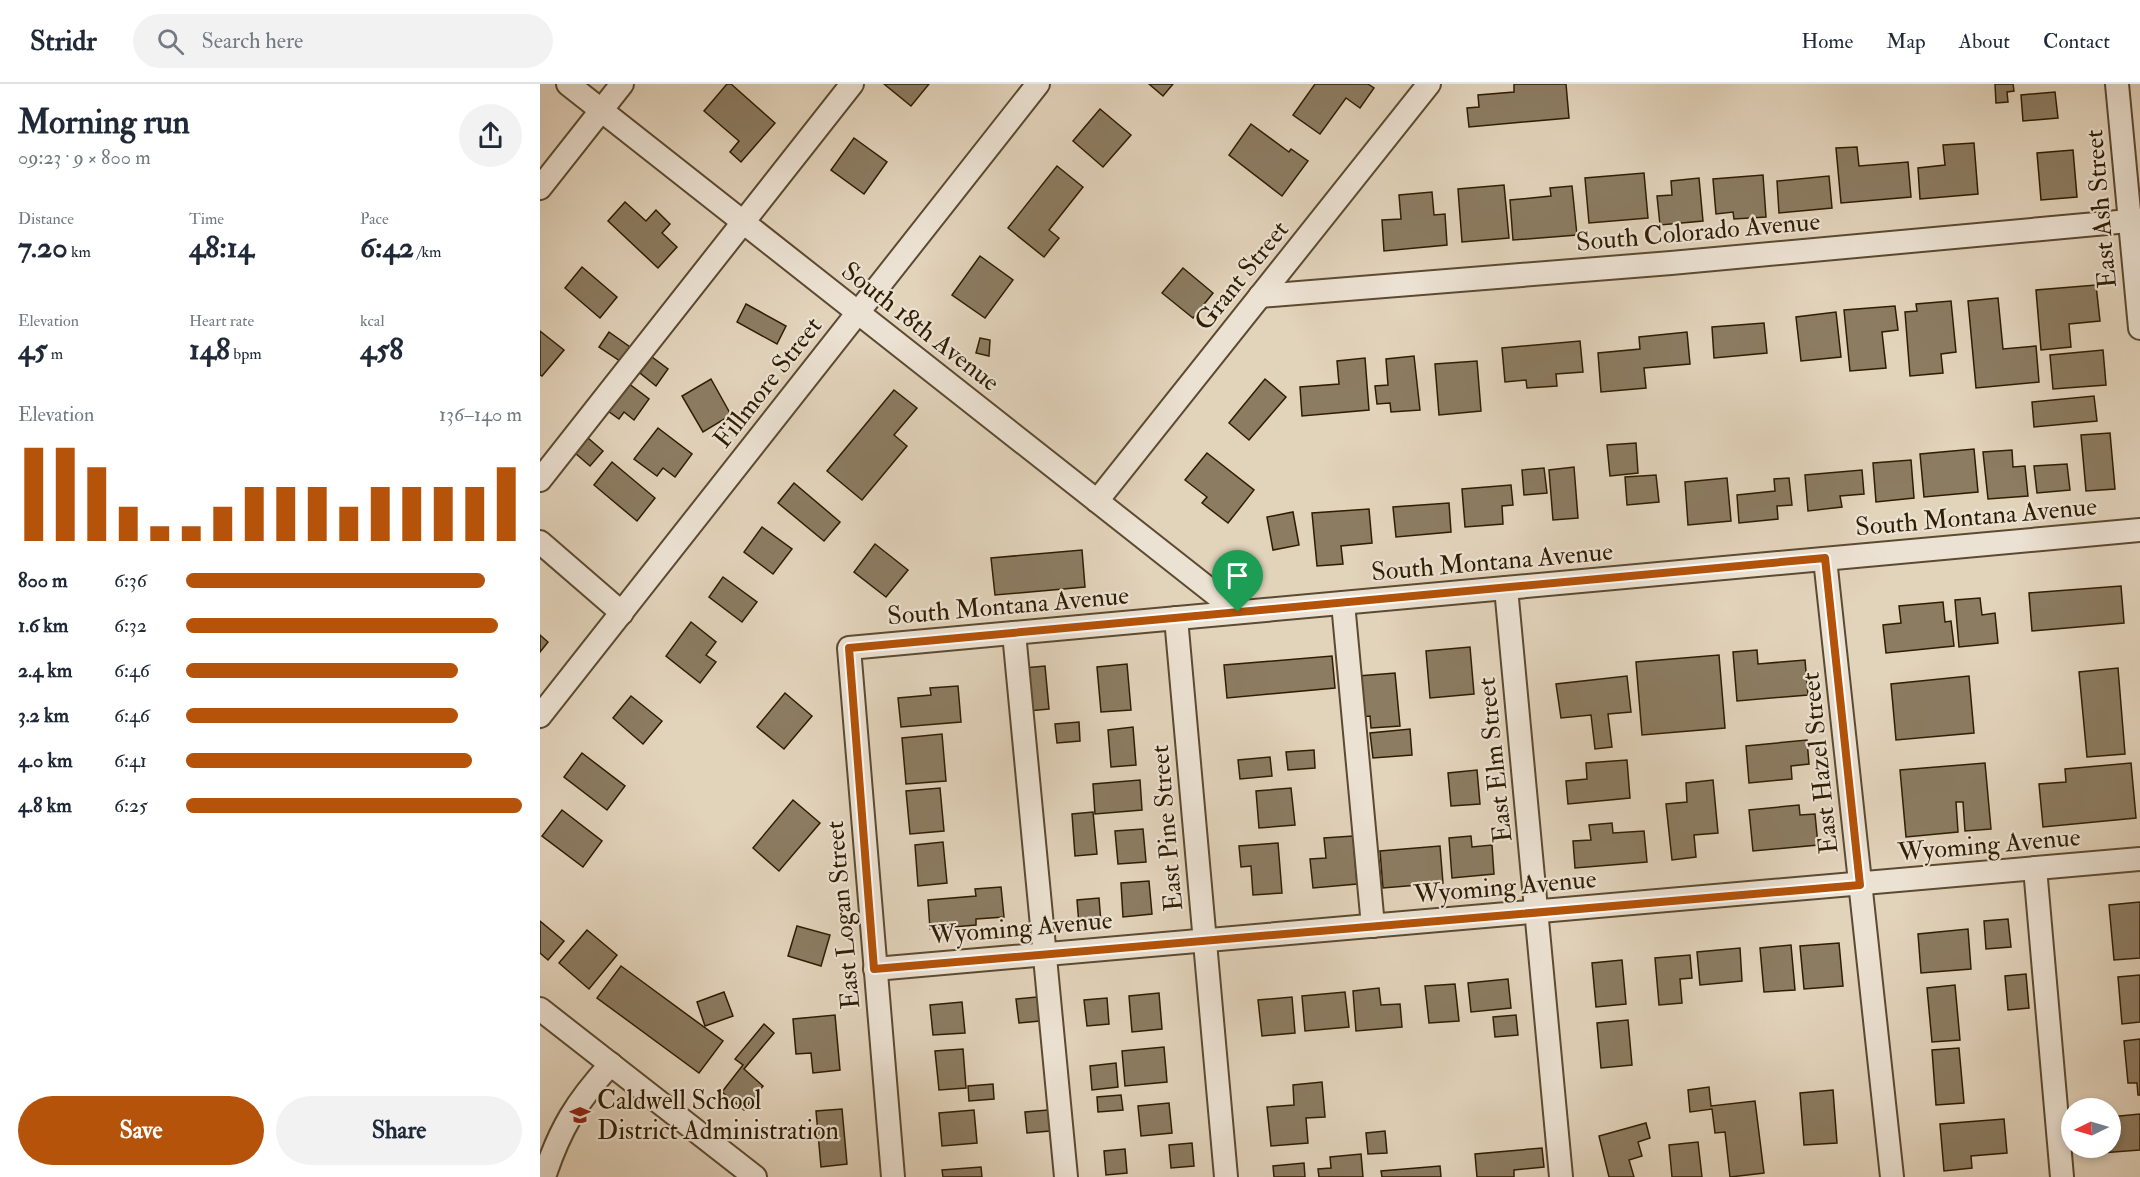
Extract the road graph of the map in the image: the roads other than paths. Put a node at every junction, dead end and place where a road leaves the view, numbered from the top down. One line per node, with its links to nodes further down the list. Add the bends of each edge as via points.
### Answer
1 (568, 84): 7 (street, South 18th Avenue)
2 (622, 84): 7 (street)
3 (852, 84): 10 (street)
4 (1038, 84): 12 (street, Fillmore Street)
5 (1429, 84): 11 (street, Grant Street)
6 (2117, 84): 9 (street, East Ash Street)
7 (601, 110): 8 (street); 10 (street, South 18th Avenue)
8 (540, 188)
9 (2135, 221): 11 (street, South Colorado Avenue); 13 (street, East Ash Street)
10 (745, 224): 12 (street, South 18th Avenue); 14 (street)
11 (1260, 296): 15 (street, Grant Street)
12 (858, 313): 15 (street, South 18th Avenue); 22 (street, Fillmore Street)
13 (2140, 328)
14 (540, 480)
15 (1097, 501): 21 (street, South 18th Avenue)
16 (2140, 530): 18 (street, South Montana Avenue)
17 (540, 542): 22 (street)
18 (1825, 558): 19 (street, South Montana Avenue); 29 (street, East Hazel Street)
19 (1506, 588): 20 (street, South Montana Avenue); 30 (street, East Elm Street)
20 (1343, 603): 21 (street, South Montana Avenue); 31 (street)
21 (1238, 612): 23 (street, South Montana Avenue)
22 (622, 613): 26 (street, Fillmore Street)
23 (1176, 618): 24 (street, South Montana Avenue); 32 (street, East Pine Street)
24 (1014, 633): 25 (street, South Montana Avenue); 33 (street)
25 (849, 648): 34 (street, East Logan Street)
26 (540, 716)
27 (2140, 859): 28 (street, Wyoming Avenue)
28 (2034, 868): 29 (street, Wyoming Avenue); 44 (street)
29 (1860, 885): 30 (street, Wyoming Avenue); 43 (street, East Hazel Street)
30 (1538, 911): 31 (street, Wyoming Avenue); 42 (street, East Elm Street)
31 (1373, 926): 32 (street, Wyoming Avenue)
32 (1205, 940): 33 (street, Wyoming Avenue); 41 (street, East Pine Street)
33 (1044, 954): 34 (street, Wyoming Avenue); 40 (street)
34 (874, 969): 39 (street, East Logan Street)
35 (540, 1009): 36 (street)
36 (611, 1064): 37 (street, via 581,1097 555,1142); 38 (street)
37 (544, 1177)
38 (755, 1177)
39 (893, 1177)
40 (1066, 1177)
41 (1226, 1177)
42 (1561, 1177)
43 (1892, 1177)
44 (2061, 1177)

